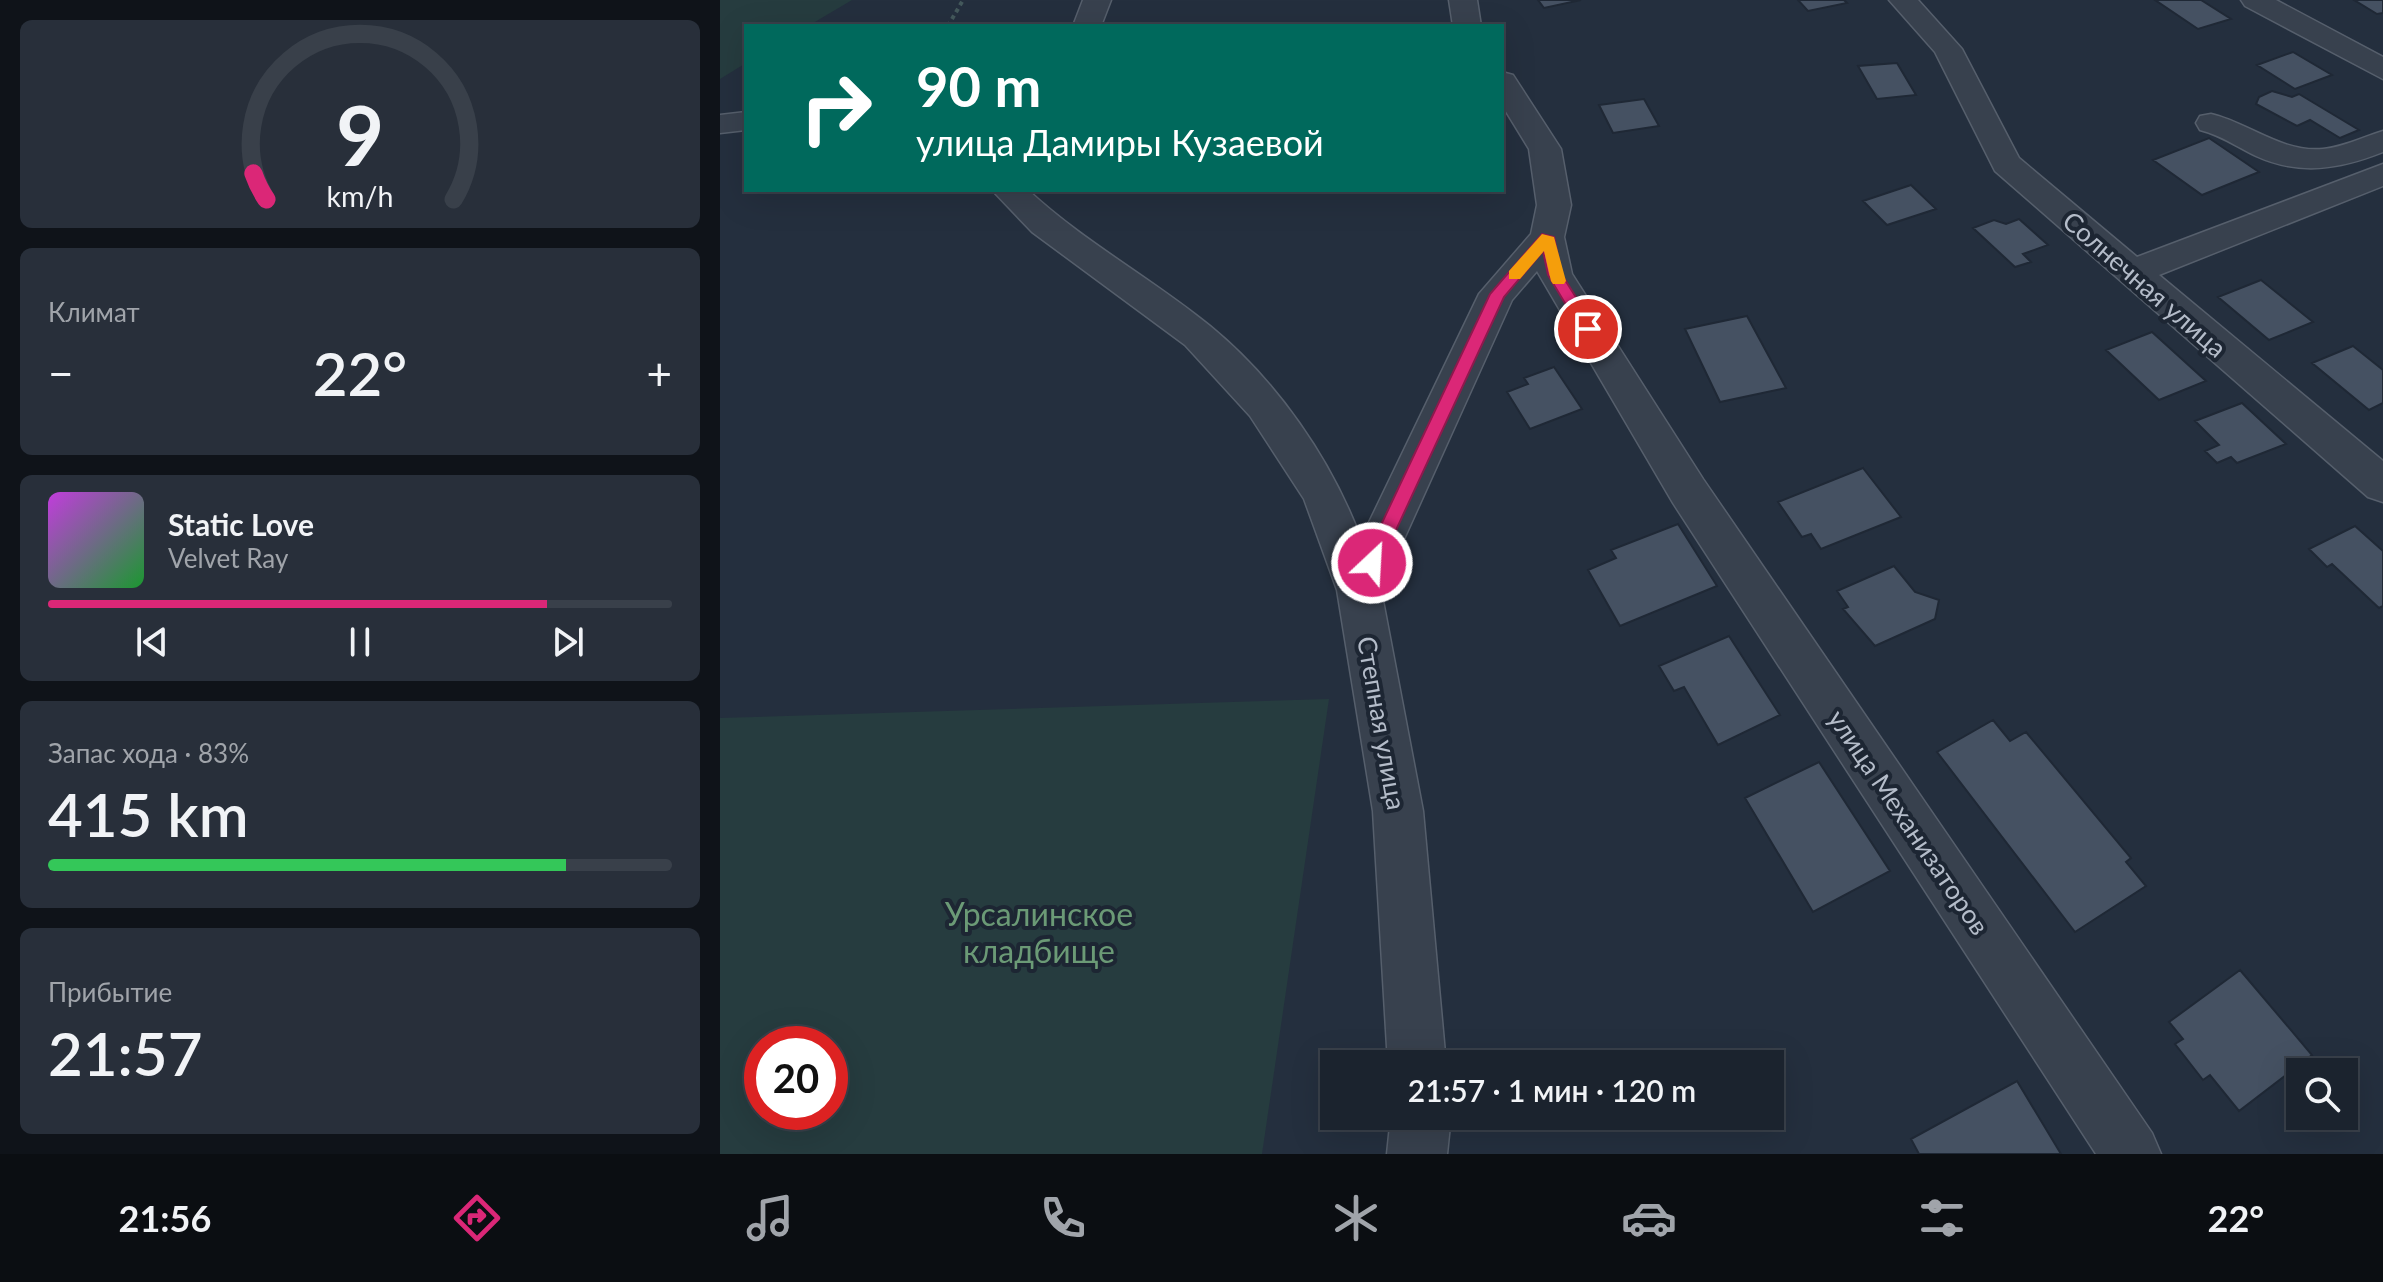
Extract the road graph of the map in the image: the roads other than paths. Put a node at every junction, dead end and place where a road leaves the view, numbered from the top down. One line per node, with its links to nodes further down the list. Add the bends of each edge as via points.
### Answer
1 (1097, 0): 5 (street)
2 (1463, 0): 6 (street)
3 (1903, 0): 16 (street, Солнечная улица, via 1948,49 2006,164)
4 (2255, 0): 7 (street)
5 (1088, 24)
6 (1467, 24)
7 (2383, 70)
8 (1504, 84): 15 (street, via 1545,149 1554,205)
9 (744, 121): 11 (street)
10 (2211, 123): 12 (street, via 2293,159 2320,163)
11 (720, 124)
12 (2383, 141)
13 (2383, 174): 16 (street)
14 (1010, 192): 18 (street, Степная улица, via 1044,224 1198,336 1264,405 1323,493)
15 (1547, 237): 18 (street, via 1497,294); 22 (street, улица Механизаторов, via 1555,275 1688,491)
16 (2130, 273): 17 (street, Солнечная улица)
17 (2383, 485)
18 (1359, 590): 19 (street, Степная улица, via 1398,811)
19 (1416, 1050)
20 (1420, 1130): 21 (street)
21 (1417, 1154)
22 (2131, 1154)

